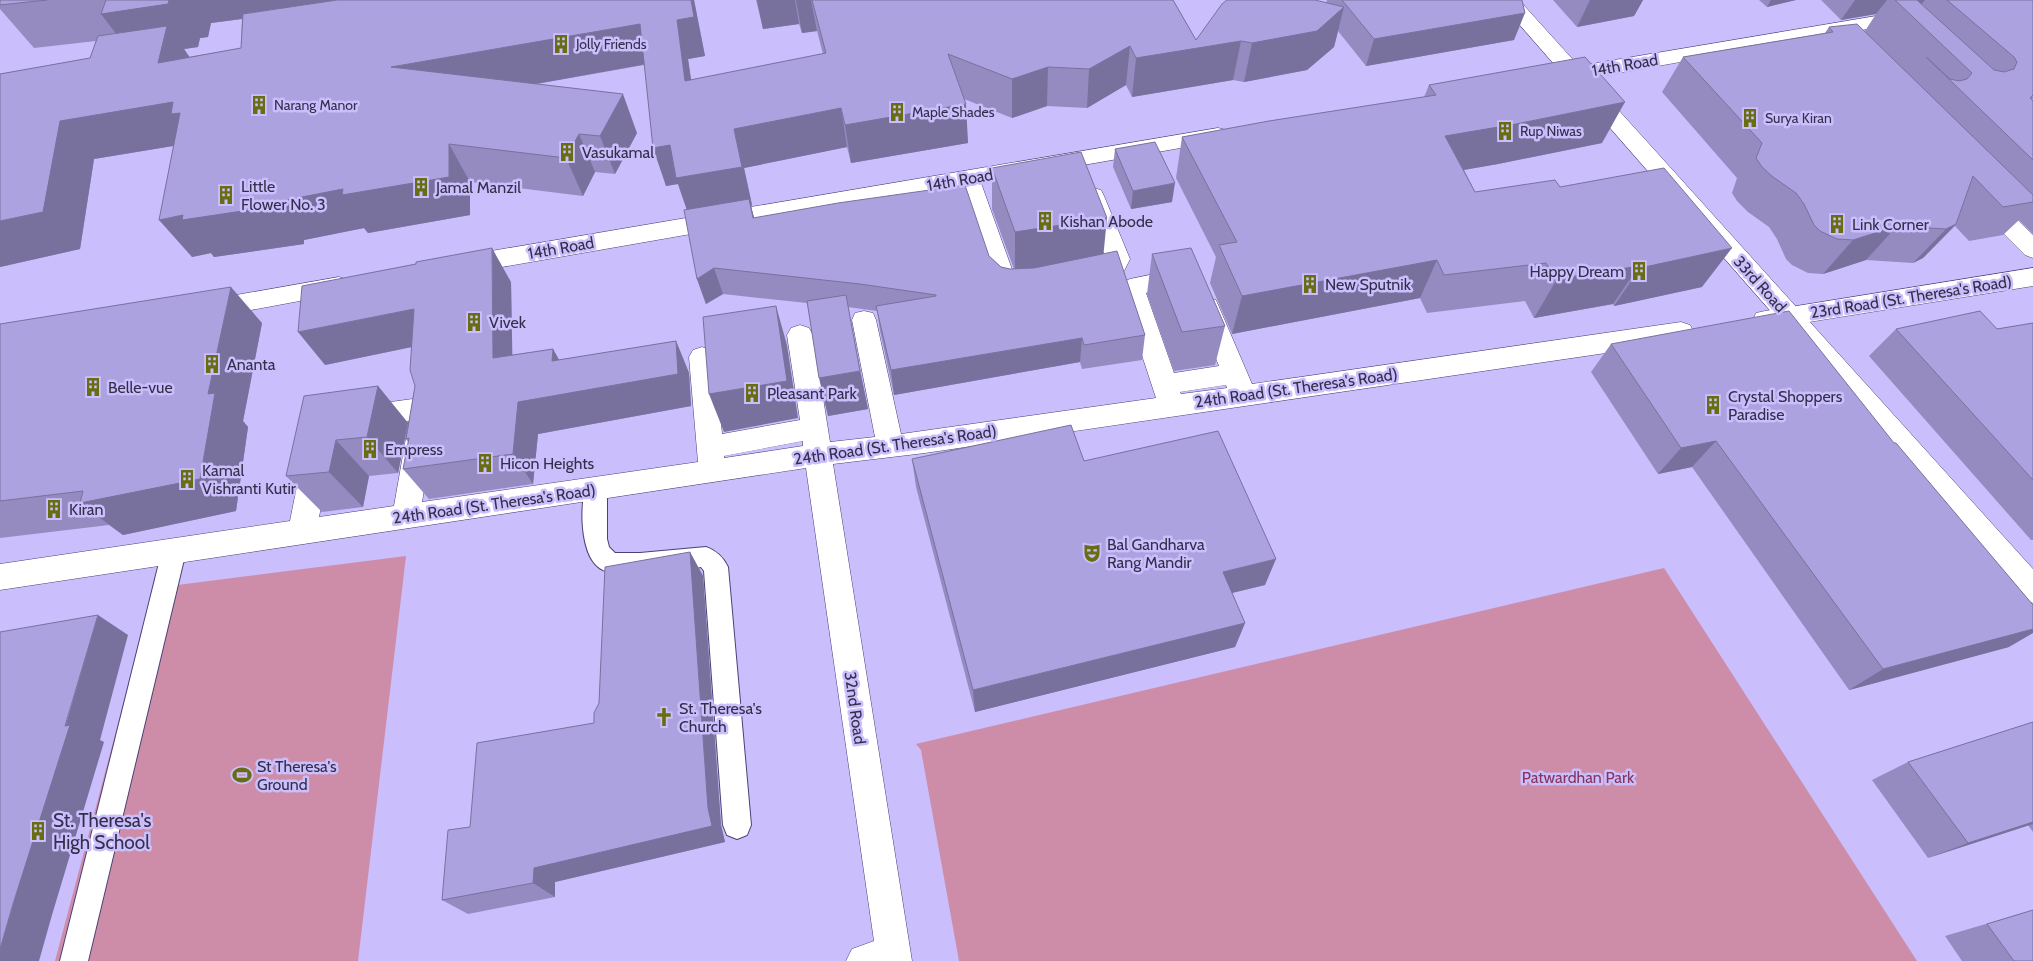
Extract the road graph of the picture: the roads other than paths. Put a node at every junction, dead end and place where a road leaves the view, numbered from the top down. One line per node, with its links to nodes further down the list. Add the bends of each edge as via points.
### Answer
1 (1508, 0): 3 (street, 33rd Road)
2 (1923, 15): 3 (street, 14th Road, via 1892,28 1839,37)
3 (1574, 74): 4 (street, 14th Road); 16 (street, 33rd Road)
4 (1545, 79)
5 (1234, 133): 6 (street, 14th Road)
6 (1078, 160): 7 (street, 14th Road); 11 (street, via 1082,183 1118,259 1116,265 1108,269)
7 (968, 178): 10 (street, 14th Road); 13 (street, via 986,201 1004,281 1017,284)
8 (1971, 187): 9 (street)
9 (2033, 249)
10 (438, 269)
11 (1072, 275)
12 (2033, 277): 16 (street, 23rd Road (St. Theresa's Road))
13 (1044, 280)
14 (359, 283): 15 (street)
15 (192, 312)
16 (1790, 317): 18 (street); 34 (street, 33rd Road)
17 (864, 320): 24 (street)
18 (1741, 324)
19 (1702, 329): 22 (street, 24th Road (St. Theresa's Road))
20 (797, 340): 25 (street, 32nd Road)
21 (702, 358): 26 (street)
22 (1240, 385): 23 (street, 24th Road (St. Theresa's Road)); 23 (street, via 1194,278 1139,284 1133,286 1132,292)
23 (1168, 396): 24 (street, 24th Road (St. Theresa's Road))
24 (890, 446): 25 (street, 24th Road (St. Theresa's Road))
25 (810, 447): 26 (street, 24th Road (St. Theresa's Road)); 36 (street, 32nd Road)
26 (711, 459): 27 (street, 24th Road (St. Theresa's Road))
27 (596, 488): 29 (street, 24th Road (St. Theresa's Road)); 35 (lane, via 595,534 599,553 608,571 629,564 693,556 706,557 716,567)
28 (376, 507): 29 (street)
29 (407, 510): 31 (street, 24th Road (St. Theresa's Road)); 31 (street, via 424,412 420,409 328,428)
30 (339, 512): 31 (street)
31 (303, 525): 32 (street, 24th Road (St. Theresa's Road))
32 (174, 551): 33 (street, 24th Road (St. Theresa's Road)); 37 (lane)
33 (0, 577)
34 (2033, 590)
35 (737, 825)
36 (883, 959)
37 (74, 961)

